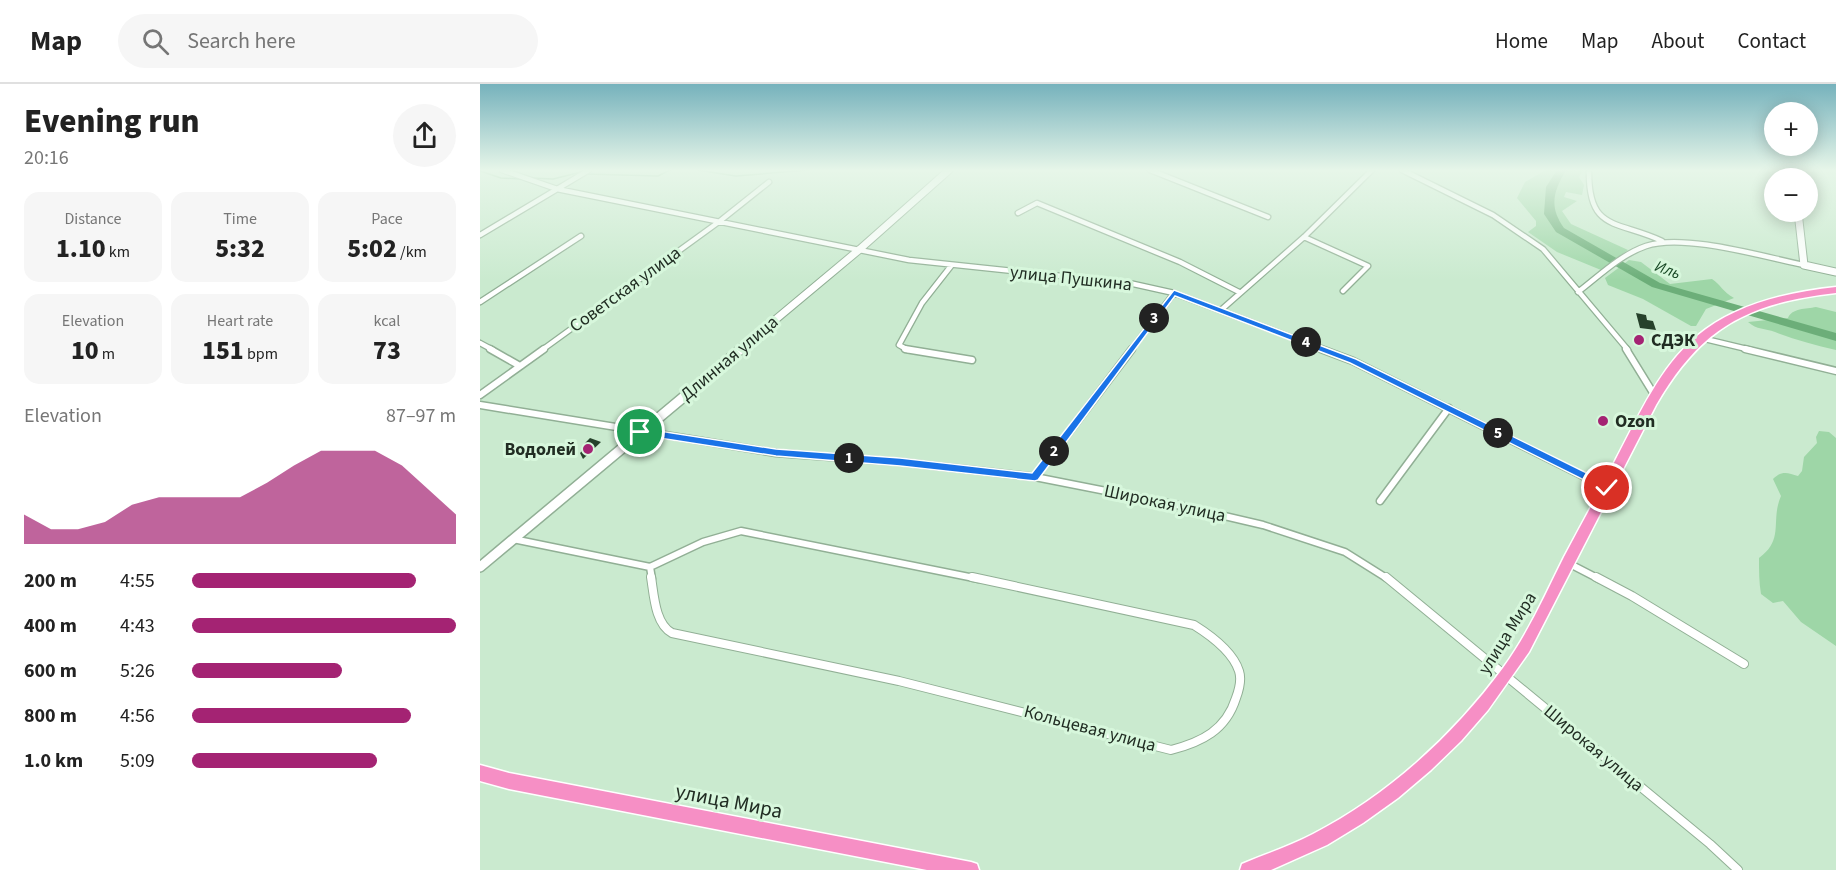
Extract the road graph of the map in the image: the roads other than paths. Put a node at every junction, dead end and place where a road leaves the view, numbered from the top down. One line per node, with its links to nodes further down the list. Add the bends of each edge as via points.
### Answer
1 (527, 207): 15 (street)
2 (647, 207): 13 (street, улица Пушкина)
3 (738, 207): 13 (street, Советская улица)
4 (908, 207): 19 (main road, Длинная улица)
5 (1029, 207): 11 (street)
6 (1048, 207): 25 (street, via 1180,262)
7 (1240, 207): 12 (street)
8 (1335, 207): 17 (street)
9 (1474, 207): 26 (street, via 1533,241)
10 (1595, 207): 18 (street, via 1597,212 1623,228)
11 (1018, 213)
12 (1268, 218)
13 (720, 221): 19 (street, улица Пушкина); 33 (street, Советская улица)
14 (1799, 222): 21 (main road)
15 (480, 235)
16 (581, 236): 28 (street)
17 (1304, 237): 24 (street, via 1368,266); 25 (street)
18 (1662, 241): 21 (street); 26 (street, via 1620,261)
19 (860, 249): 20 (street, улица Пушкина); 39 (main road, Длинная улица)
20 (951, 266): 27 (street, улица Пушкина, via 1129,283); 32 (street, via 922,303 899,345 907,350)
21 (1804, 266): 22 (main road)
22 (1836, 272)
23 (1836, 290): 30 (highway, улица Мира, via 1790,297 1749,310)
24 (1343, 291)
25 (1239, 292): 29 (street)
26 (1578, 292): 36 (street, via 1634,358)
27 (1174, 293): 29 (street, улица Пушкина); 40 (street)
28 (480, 302)
29 (1221, 310): 38 (street, улица Пушкина, via 1353,361)
30 (1705, 335): 34 (street); 36 (highway, улица Мира, via 1685,353)
31 (480, 343): 33 (street)
32 (972, 360)
33 (520, 366): 35 (street, Советская улица)
34 (1836, 370)
35 (480, 395)
36 (1655, 396): 41 (highway, улица Мира)
37 (480, 405): 39 (street, Широкая улица)
38 (1449, 408): 41 (street, улица Пушкина); 42 (street)
39 (640, 432): 40 (street, Широкая улица, via 776,453); 43 (main road, Длинная улица)
40 (1035, 477): 48 (street, Широкая улица, via 1263,525 1345,552 1400,587)
41 (1607, 488): 44 (highway, улица Мира)
42 (1380, 501)
43 (513, 539): 45 (main road, Длинная улица); 46 (street)
44 (1568, 563): 47 (street, via 1632,596); 48 (highway, улица Мира)
45 (480, 567)
46 (650, 567): 46 (street, Кольцевая улица, via 703,542 741,531 1194,625 1207,632 1240,673 1237,697 1219,729 1193,744 1171,750 910,684 669,632 657,608)
47 (1744, 664)
48 (1507, 675): 51 (highway, улица Мира, via 1470,719 1386,797 1341,829 1279,861); 52 (street, Широкая улица)
49 (480, 773): 50 (highway, улица Мира)
50 (971, 870)
51 (1248, 870)
52 (1738, 870)

